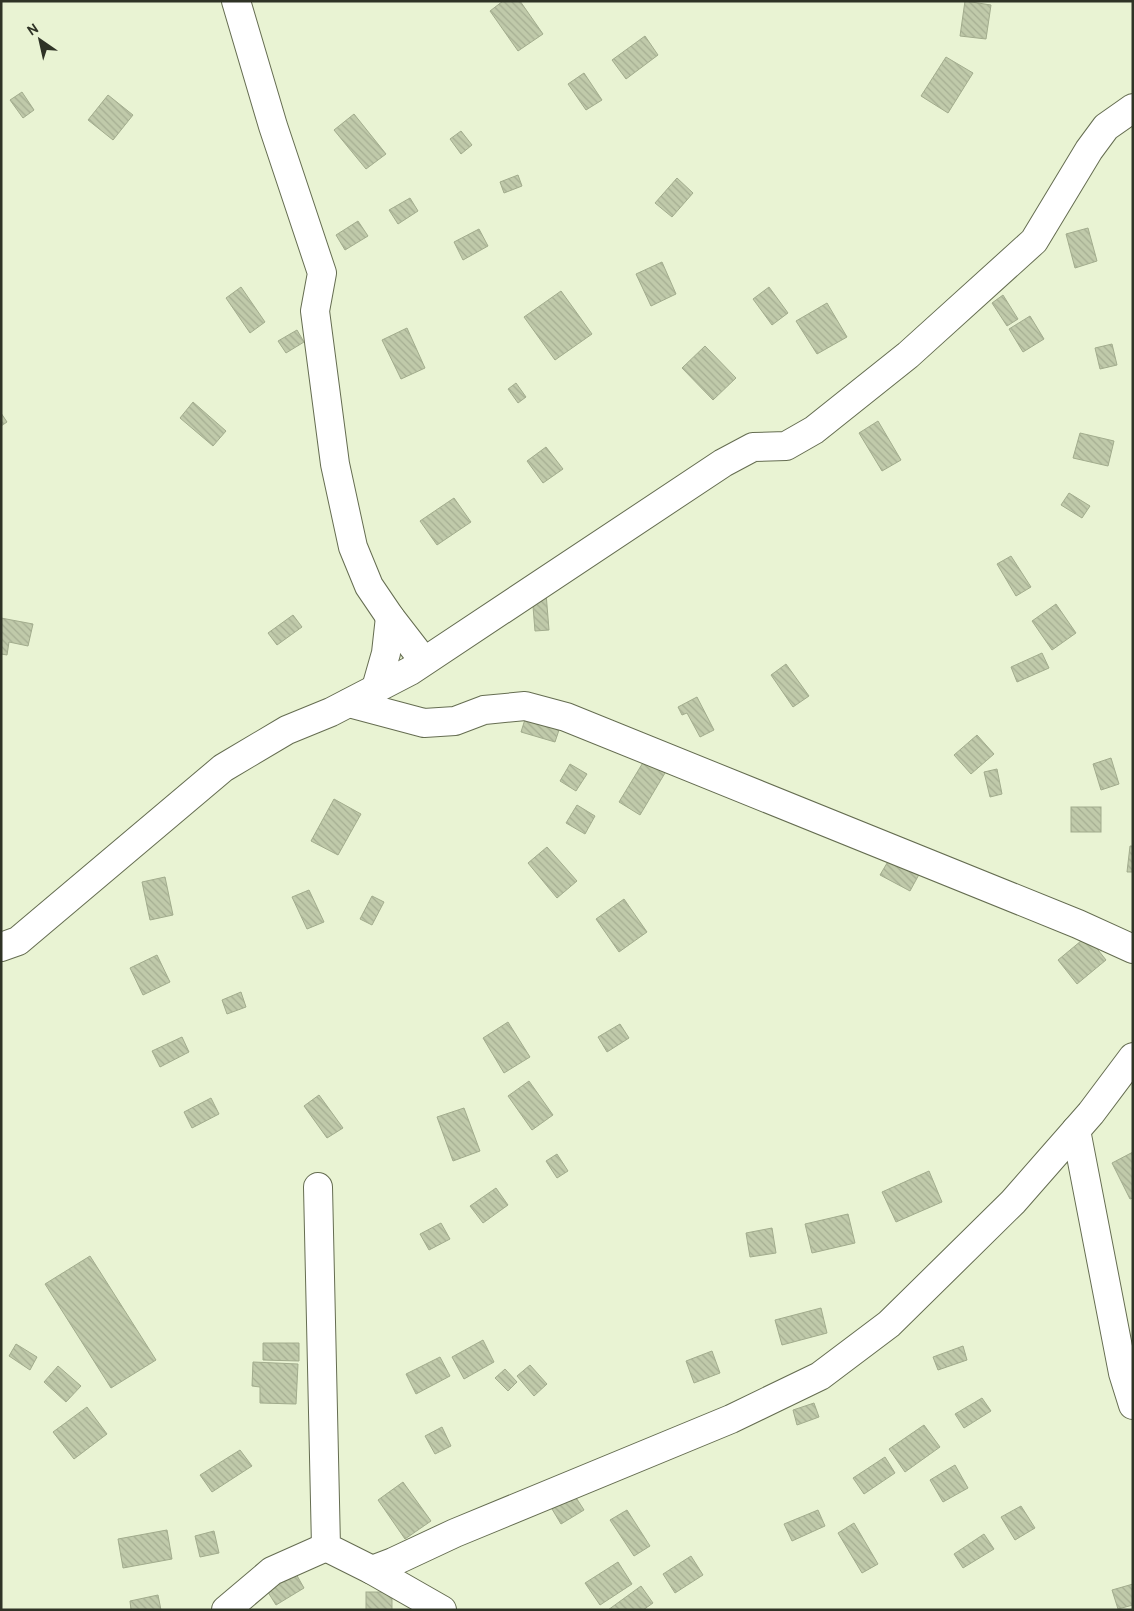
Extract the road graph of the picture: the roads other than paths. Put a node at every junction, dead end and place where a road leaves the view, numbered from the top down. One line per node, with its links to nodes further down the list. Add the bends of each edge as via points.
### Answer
1 (236, 1): 3 (street, via 322,273 316,311 334,464 352,547 369,586)
2 (1133, 108): 4 (street, via 1106,126 1034,241 908,355 814,430 786,446 754,447 723,462)
3 (390, 617): 4 (street); 5 (street, via 386,653)
4 (424, 661): 5 (street)
5 (376, 688): 6 (street)
6 (349, 703): 7 (street, via 287,730 223,768 18,941); 8 (street, via 424,724 455,721 484,710 525,706 566,717 1078,924)
7 (1, 947)
8 (1133, 950)
9 (1133, 1057): 10 (street)
10 (1076, 1130): 12 (street, via 1123,1373); 14 (street, via 1013,1202 889,1324 820,1376 731,1418)
11 (318, 1186): 13 (street)
12 (1133, 1405)
13 (326, 1547): 14 (street); 15 (street, via 272,1571)
14 (372, 1570): 16 (street)
15 (226, 1610)
16 (442, 1610)

